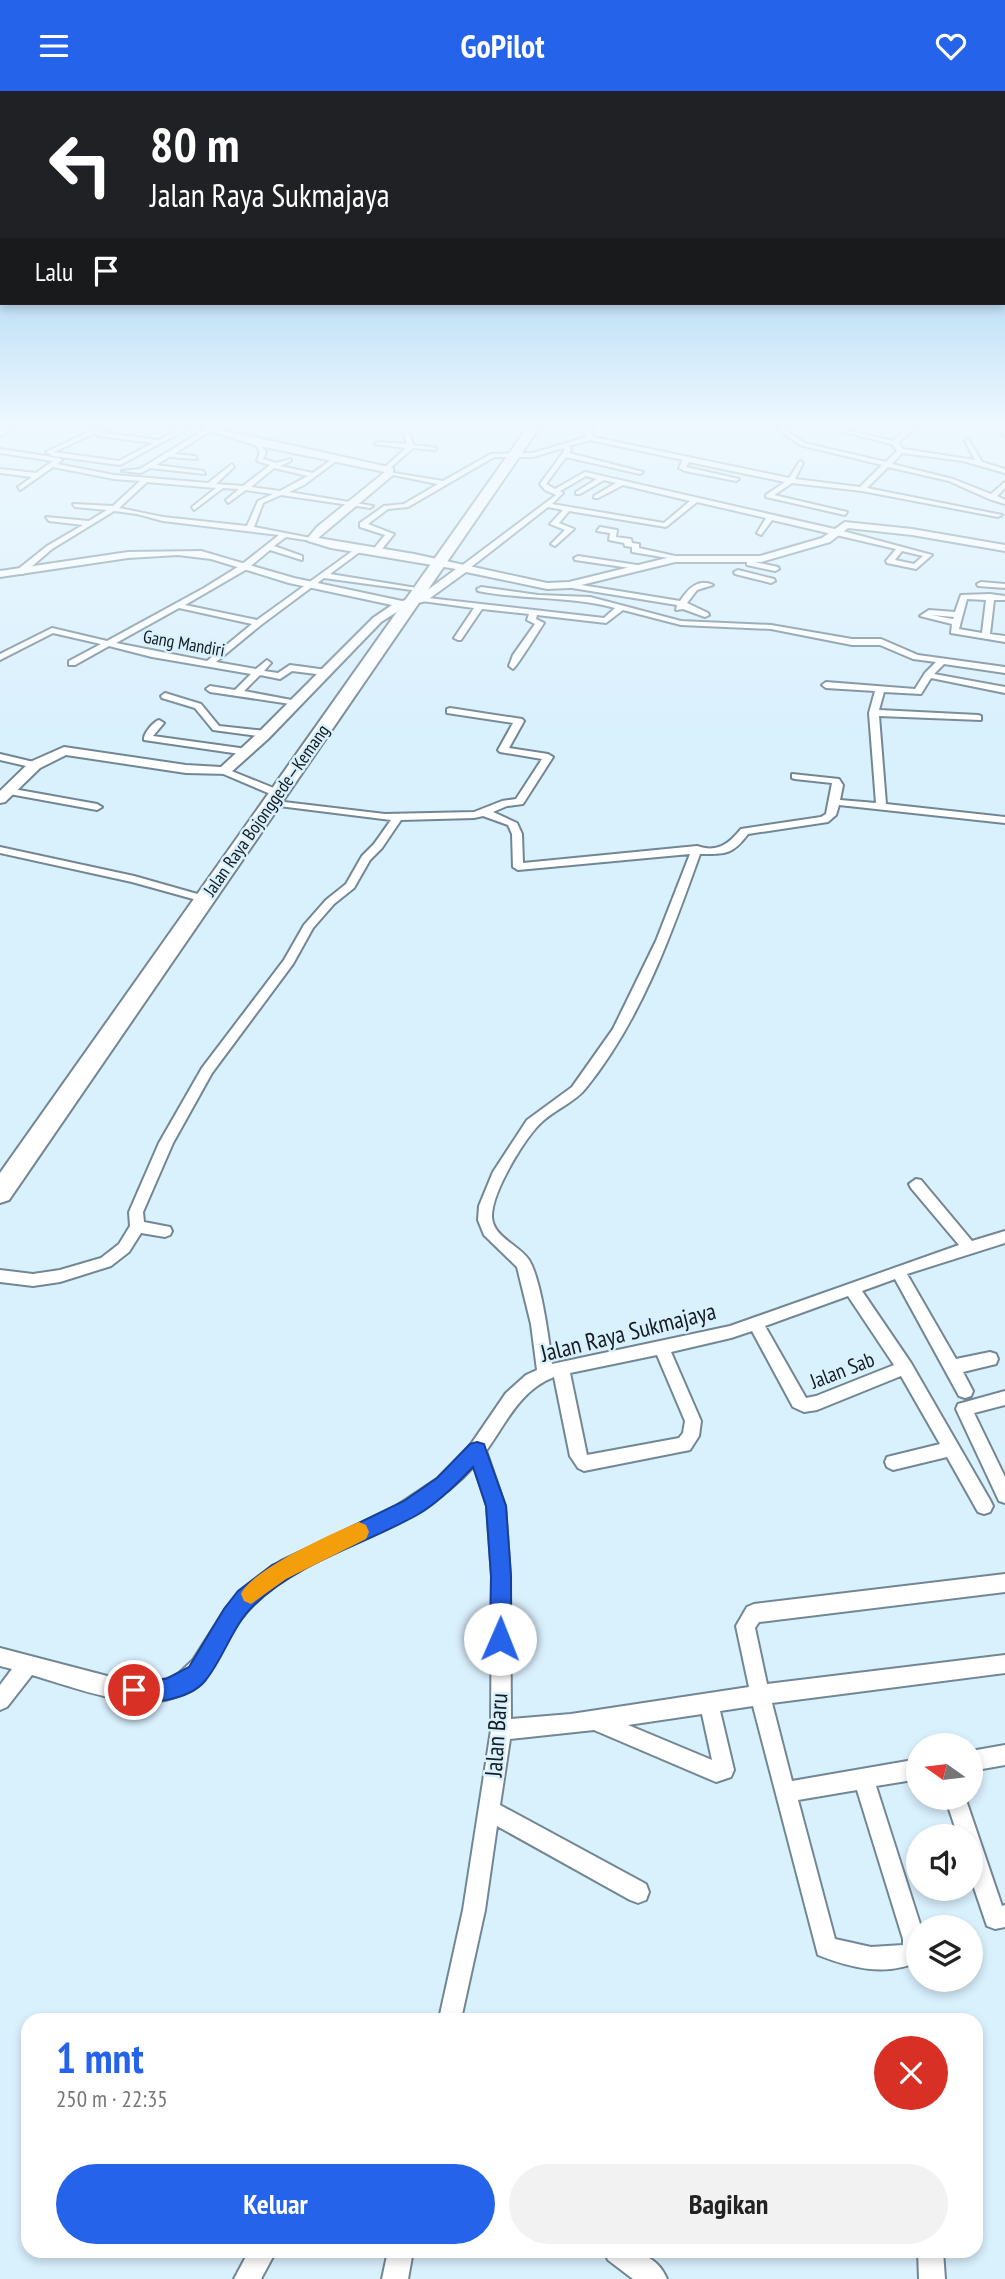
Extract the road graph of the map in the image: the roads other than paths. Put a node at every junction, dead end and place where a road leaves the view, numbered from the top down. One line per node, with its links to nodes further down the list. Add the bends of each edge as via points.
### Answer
1 (78, 530): 31 (street)
2 (260, 530): 14 (street)
3 (322, 530): 15 (street)
4 (378, 530): 21 (street, via 390,534)
5 (461, 530): 26 (highway, Jalan Raya Bojonggede—Kemang)
6 (515, 530): 29 (street)
7 (569, 530): 16 (street)
8 (598, 530): 24 (street, via 614,532 612,538 628,541 635,550)
9 (763, 530): 13 (street)
10 (836, 530): 25 (street, via 826,540)
11 (859, 530): 19 (street)
12 (897, 530): 17 (street)
13 (761, 533)
14 (284, 535): 15 (street); 18 (street)
15 (312, 539): 20 (street)
16 (555, 544)
17 (1003, 546)
18 (269, 547): 22 (street); 27 (street)
19 (900, 548)
20 (358, 549): 21 (street); 35 (street)
21 (376, 551): 26 (street)
22 (299, 558)
23 (578, 558): 28 (street)
24 (680, 558): 25 (street); 28 (street)
25 (750, 562): 30 (street); 32 (street)
26 (437, 563): 29 (street); 47 (highway, Jalan Raya Bojonggede—Kemang)
27 (244, 568): 31 (street, via 214,556 174,552); 39 (street); 51 (street)
28 (637, 568): 40 (street)
29 (463, 569): 42 (street); 47 (street)
30 (775, 569)
31 (20, 572): 33 (street)
32 (738, 572): 36 (street); 37 (street)
33 (0, 574)
34 (1004, 574): 43 (street)
35 (323, 575): 39 (street); 47 (street)
36 (730, 578)
37 (771, 582)
38 (981, 584): 43 (street)
39 (309, 585): 47 (street); 56 (street)
40 (569, 585): 42 (street); 49 (street)
41 (709, 585): 49 (street, via 698,584)
42 (547, 586): 46 (street)
43 (1005, 586)
44 (481, 589): 46 (street)
45 (990, 596): 48 (street); 57 (street); 57 (street, via 964,597 956,619 955,631)
46 (538, 597): 52 (street, via 590,599); 53 (street)
47 (413, 598): 50 (street); 68 (street, via 377,620); 89 (highway, Jalan Raya Bojonggede—Kemang)
48 (1005, 598)
49 (682, 604): 54 (street); 55 (street)
50 (480, 605): 53 (street); 58 (street)
51 (179, 606): 56 (street); 60 (street)
52 (621, 607): 53 (street, via 606,621); 55 (street)
53 (531, 611): 66 (street, via 530,620 540,622)
54 (705, 615)
55 (668, 619): 62 (street, via 881,642)
56 (258, 623): 64 (street)
57 (986, 636): 59 (street)
58 (458, 638)
59 (1005, 639)
60 (106, 643): 61 (street, Gang Mandiri, via 49,631); 63 (street); 64 (street, Gang Mandiri)
61 (0, 657)
62 (941, 662): 67 (street); 70 (street)
63 (72, 663)
64 (210, 663): 69 (street, Gang Mandiri)
65 (267, 663): 69 (street)
66 (513, 666)
67 (1005, 670)
68 (324, 672): 69 (street, Gang Mandiri, via 290,669 280,676); 77 (street)
69 (257, 673): 75 (street)
70 (928, 675): 73 (street); 74 (street, via 918,692)
71 (826, 685): 74 (street)
72 (210, 689): 75 (street)
73 (1005, 689)
74 (880, 691): 79 (street)
75 (237, 693): 77 (street)
76 (165, 696): 82 (street, via 198,706 216,729)
77 (294, 703): 82 (street)
78 (450, 711): 93 (street, via 519,721 503,750 548,757 519,802 492,806)
79 (874, 713): 80 (street); 92 (street)
80 (978, 719)
81 (159, 723): 83 (street, via 148,739)
82 (266, 734): 83 (street)
83 (247, 752): 86 (street)
84 (0, 757): 85 (street)
85 (35, 765): 86 (street, via 57,753 74,751); 88 (street)
86 (224, 771): 89 (street)
87 (795, 776): 90 (street, via 836,781)
88 (4, 795): 91 (street)
89 (274, 798): 94 (street); 98 (highway, Jalan Raya Bojonggede—Kemang)
90 (835, 802): 92 (street); 96 (street, via 824,820 749,830 729,849)
91 (97, 807)
92 (881, 807): 95 (street)
93 (485, 813): 94 (street); 96 (street, via 512,823 518,867)
94 (397, 818): 101 (street, via 350,886 308,927 289,961 207,1071 166,1143 136,1212)
95 (1005, 820)
96 (697, 849): 113 (street, via 623,1025 573,1094 532,1123 484,1211 489,1232 524,1265)
97 (0, 850): 98 (street)
98 (204, 899): 100 (highway, Jalan Raya Bojonggede—Kemang)
99 (916, 1184): 104 (street)
100 (0, 1193)
101 (137, 1227): 102 (street); 106 (street, via 124,1248 106,1262 46,1278)
102 (165, 1231)
103 (1005, 1237): 104 (street, Jalan Raya Sukmajaya)
104 (970, 1248): 105 (street, Jalan Raya Sukmajaya)
105 (899, 1273): 107 (street, Jalan Raya Sukmajaya); 111 (street)
106 (0, 1276)
107 (852, 1289): 108 (street, Jalan Raya Sukmajaya); 112 (street)
108 (756, 1324): 109 (street, Jalan Raya Sukmajaya, via 694,1343); 112 (street, Jalan Sab, via 804,1405)
109 (661, 1347): 113 (street, Jalan Raya Sukmajaya); 113 (street, via 694,1429 684,1445 581,1461)
110 (990, 1359): 111 (street)
111 (952, 1367): 114 (street)
112 (905, 1368): 116 (street)
113 (553, 1371): 117 (street, Jalan Raya Sukmajaya, via 507,1401)
114 (965, 1391)
115 (1005, 1398): 119 (street, via 964,1409)
116 (951, 1449): 118 (street); 120 (street)
117 (477, 1450): 123 (street, Jalan Raya Sukmajaya, via 444,1484 411,1508 279,1572 245,1598 196,1675 182,1684 167,1690 134,1690); 129 (street, Jalan Baru, via 496,1506)
118 (893, 1462)
119 (1005, 1495)
120 (984, 1506)
121 (1005, 1583): 125 (street, via 754,1613 745,1626)
122 (0, 1657): 123 (street, Jalan Raya Sukmajaya)
123 (29, 1663): 126 (street)
124 (1005, 1664): 125 (street)
125 (760, 1695): 127 (street); 134 (street)
126 (0, 1700)
127 (709, 1703): 128 (street); 128 (street, via 724,1770 716,1772)
128 (593, 1720): 129 (street)
129 (501, 1730): 135 (street, Jalan Baru)
130 (1005, 1755): 131 (street)
131 (984, 1759)
132 (906, 1771): 133 (street)
133 (863, 1777): 134 (street); 134 (street, via 914,1939 915,1951 903,1958 843,1954 826,1947)
134 (785, 1792)
135 (489, 1810): 137 (street); 139 (street, Jalan Baru, via 474,1910)
136 (983, 1882): 138 (street, via 995,1917)
137 (638, 1892)
138 (1005, 1916)
139 (451, 2013)
140 (258, 2258): 144 (street)
141 (400, 2258): 145 (street)
142 (626, 2258): 146 (street)
143 (931, 2258): 147 (street)
144 (247, 2279)
145 (395, 2279)
146 (654, 2279)
147 (932, 2279)

